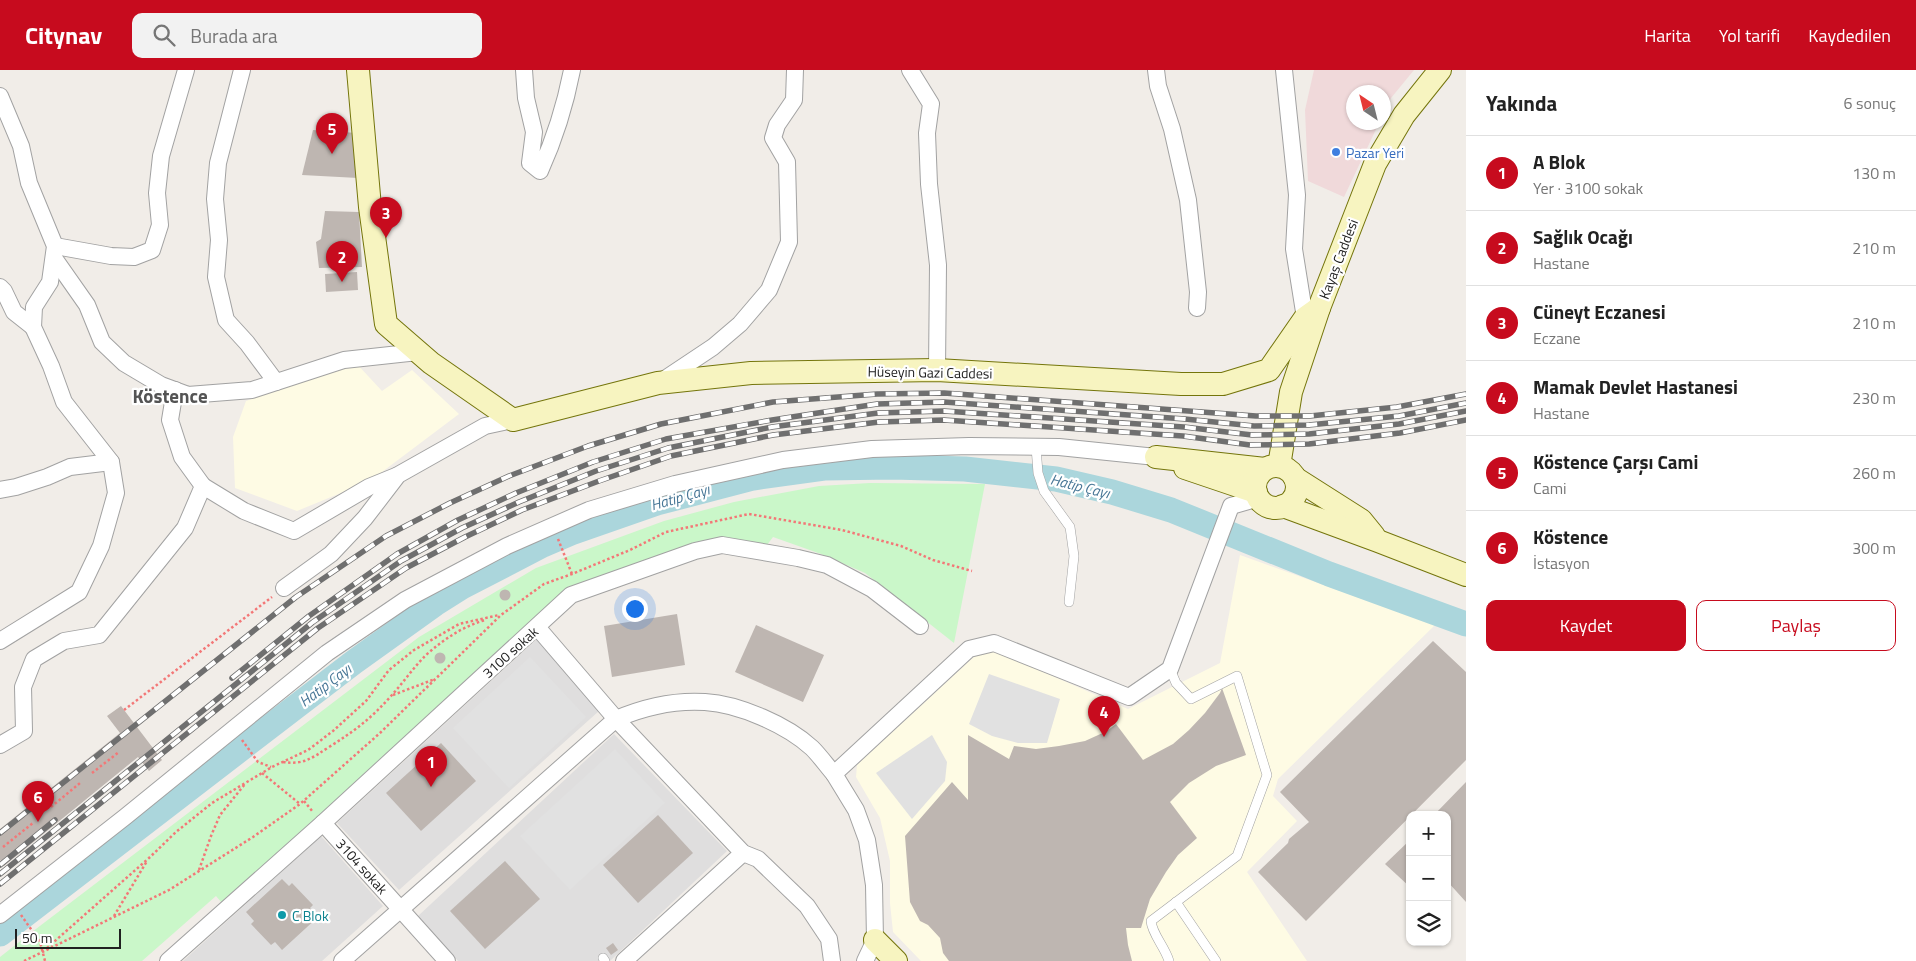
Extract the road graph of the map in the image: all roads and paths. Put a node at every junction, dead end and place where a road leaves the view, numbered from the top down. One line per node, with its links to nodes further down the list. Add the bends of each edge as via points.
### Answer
1 (186, 70): 12 (street, via 161,156 157,193 160,226 152,250 134,257)
2 (242, 70): 19 (street, via 218,163 214,199 219,240 216,277 226,320)
3 (358, 70): 17 (street, via 370,207 386,324)
4 (524, 70): 5 (street, via 534,132 530,163 540,171 566,103)
5 (572, 70)
6 (795, 70): 20 (street, via 794,100 777,125 773,138 787,162 789,242 769,290 740,324)
7 (910, 70): 18 (street, via 931,104 929,184 938,265)
8 (1156, 70): 14 (street, via 1188,200)
9 (1284, 70): 15 (street, via 1297,195 1294,249)
10 (1440, 70): 15 (street, Kayaş Caddesi, via 1404,115 1375,164)
11 (0, 96): 12 (street, via 21,146 29,183)
12 (55, 252): 16 (street, via 50,282 34,307); 21 (street, via 87,305 102,342 124,362)
13 (0, 287): 16 (street, via 14,312)
14 (1197, 308)
15 (1312, 313): 18 (street, Hüseyin Gazi Caddesi, via 1269,370 1223,384); 26 (street, Kayaş Caddesi, via 1291,392)
16 (33, 327): 25 (street, via 64,402)
17 (418, 352): 19 (street, via 344,360); 22 (street)
18 (937, 370): 20 (street, Hüseyin Gazi Caddesi, via 752,373)
19 (276, 382): 21 (street, via 252,390 188,394)
20 (658, 383): 22 (street, Hüseyin Gazi Caddesi)
21 (175, 390): 28 (street, via 170,420 182,457)
22 (513, 420): 27 (street, via 484,426)
23 (1036, 447): 24 (street); 37 (lane, via 1038,473 1044,491 1070,527 1074,556); 68 (street, via 872,449 783,460 675,484 589,510 507,546 405,600 327,652)
24 (1156, 456): 26 (street); 30 (street)
25 (111, 462): 29 (street, via 70,467 16,488); 40 (street, via 116,493 101,546 78,592)
26 (1280, 471): 30 (street, via 1257,479); 31 (street, via 1296,492 1294,498); 33 (street, via 1361,520)
27 (398, 475): 28 (street, via 369,487 294,530 244,511); 36 (street, via 365,518 331,554)
28 (203, 486): 47 (street, via 185,528 99,635 64,641 34,659 23,687 24,731)
29 (0, 490)
30 (1257, 495): 31 (street, via 1269,506); 41 (street, via 1231,506)
31 (1283, 506): 33 (street)
32 (557, 536): 34 (path)
33 (1378, 541): 35 (street)
34 (572, 574)
35 (1466, 576)
36 (284, 588): 44 (path)
37 (1069, 602)
38 (920, 626): 39 (street, 3100 sokak, via 872,589 826,565 722,546 695,552 571,595)
39 (536, 627): 45 (street); 59 (street, 3100 sokak)
40 (0, 641)
41 (1170, 669): 53 (street, via 1129,697 994,643 969,649); 65 (lane, via 1176,684 1191,699 1237,676 1266,775 1236,856)
42 (436, 678): 43 (path)
43 (392, 696): 49 (path, via 364,724 314,758 297,764); 49 (path, via 415,667 447,638 467,626 501,615 459,624 414,650 389,670 366,701 333,731 308,750)
44 (124, 710)
45 (616, 719): 53 (street, via 638,710 668,704 706,702 746,711 780,725 812,748); 62 (street); 66 (street)
46 (244, 743): 50 (path, via 257,760)
47 (0, 746)
48 (119, 752): 51 (path)
49 (283, 762): 50 (path)
50 (272, 767): 52 (path)
51 (92, 773)
52 (262, 773): 54 (path); 57 (path)
53 (834, 774): 70 (street, via 856,810 867,840 874,885)
54 (247, 781): 63 (path, via 212,803); 64 (path, via 220,814)
55 (80, 783): 58 (path)
56 (304, 801): 59 (path)
57 (300, 804)
58 (50, 807)
59 (318, 817): 66 (street, 3104 sokak); 73 (street, 3100 sokak)
60 (33, 823): 61 (path)
61 (3, 847)
62 (743, 853): 76 (street); 77 (street, via 758,859 807,906 829,939)
63 (149, 858): 69 (path); 71 (path)
64 (199, 872)
65 (1176, 902): 80 (lane, via 1151,921); 81 (lane)
66 (400, 908): 74 (street); 75 (street, 3104 sokak)
67 (20, 913): 71 (path)
68 (0, 916)
69 (114, 916)
70 (875, 940): 78 (street); 79 (street)
71 (44, 951): 72 (path)
72 (45, 961)
73 (168, 961)
74 (342, 961)
75 (448, 961)
76 (624, 961)
77 (832, 961)
78 (865, 961)
79 (896, 961)
80 (1170, 961)
81 (1216, 961)

